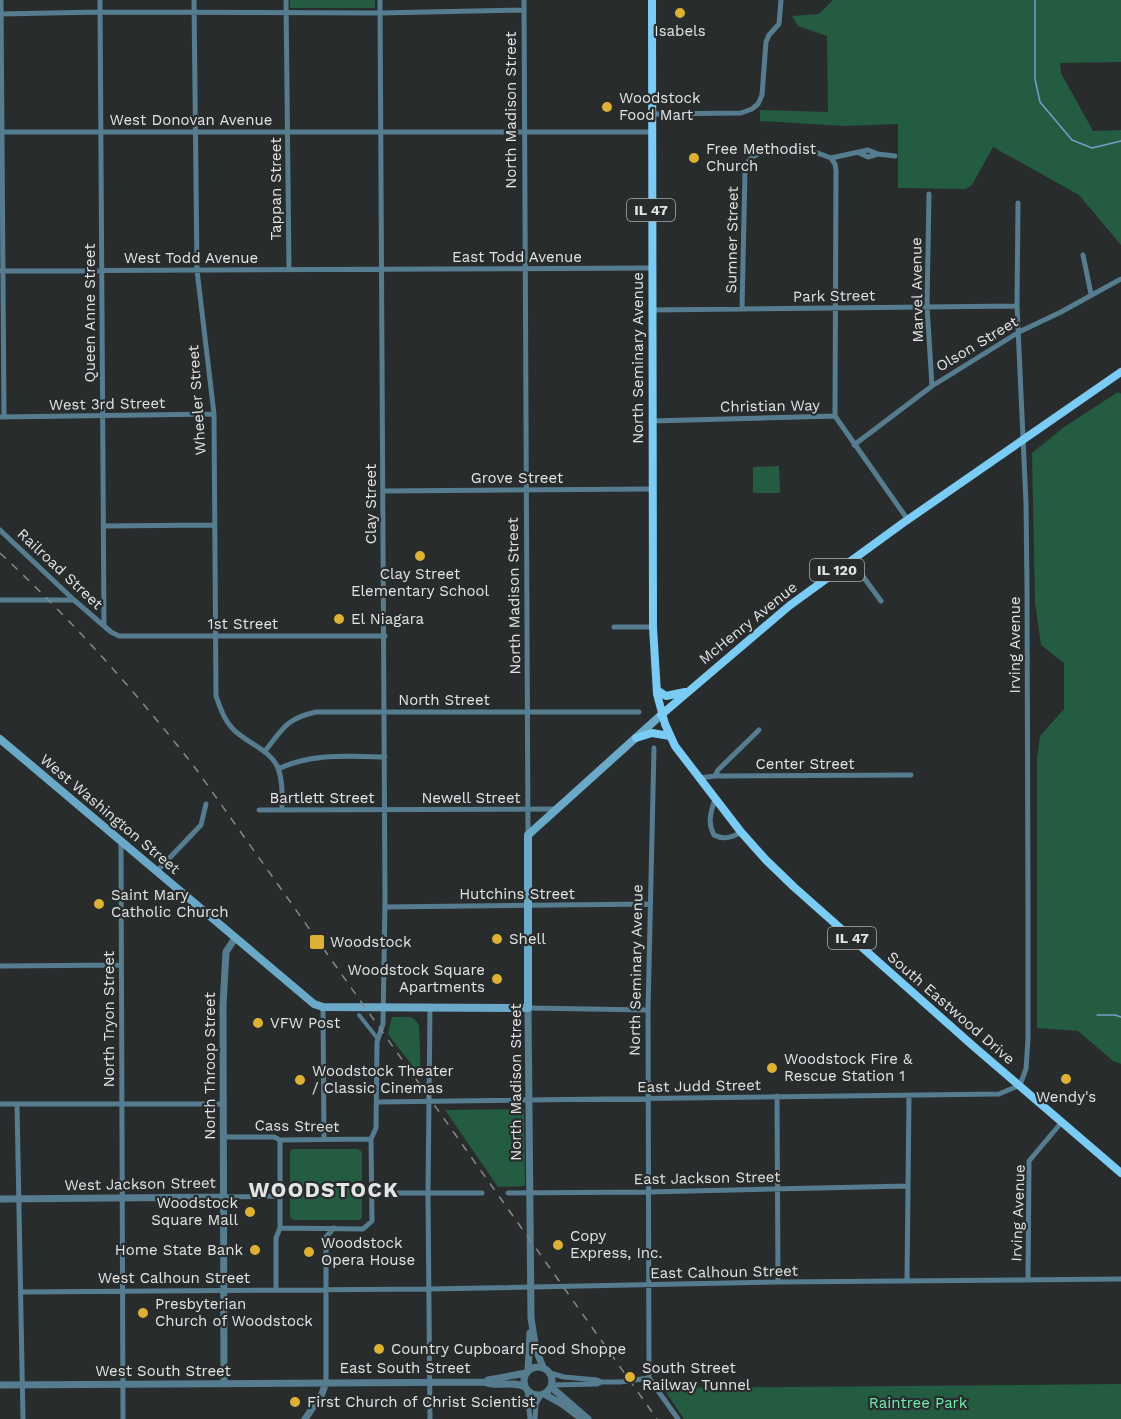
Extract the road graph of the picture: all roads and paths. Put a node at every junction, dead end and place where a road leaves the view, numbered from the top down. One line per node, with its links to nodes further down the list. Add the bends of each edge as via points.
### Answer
1 (1, 0): 14 (street)
2 (100, 0): 10 (street, Queen Anne Street)
3 (194, 0): 11 (street, Wheeler Street)
4 (286, 0): 12 (street, Tappan Street)
5 (380, 0): 13 (street, Clay Street)
6 (524, 0): 9 (street, North Madison Street)
7 (652, 0): 15 (main road, North Seminary Avenue / IL 47)
8 (781, 0): 15 (street, via 779,24 766,42 758,104 741,113)
9 (524, 10): 13 (street); 16 (street, North Madison Street)
10 (100, 12): 11 (street); 14 (street); 18 (street, Queen Anne Street)
11 (194, 12): 12 (street); 19 (street, Wheeler Street)
12 (286, 12): 13 (street); 20 (street, Tappan Street)
13 (380, 13): 21 (street, Clay Street)
14 (1, 14): 17 (street)
15 (651, 114): 22 (main road, North Seminary Avenue / IL 47)
16 (524, 131): 21 (street, West Donovan Avenue); 22 (street, West Donovan Avenue); 28 (street, North Madison Street)
17 (1, 132): 18 (street, West Donovan Avenue); 33 (street)
18 (100, 132): 19 (street, West Donovan Avenue); 34 (street, Queen Anne Street)
19 (195, 132): 20 (street, West Donovan Avenue); 31 (street, Wheeler Street)
20 (288, 132): 21 (street, West Donovan Avenue); 32 (street, Tappan Street)
21 (381, 132): 30 (street, Clay Street)
22 (651, 132): 29 (main road, North Seminary Avenue / IL 47)
23 (896, 156): 24 (street, via 868,150)
24 (831, 158): 39 (street, via 836,170); 40 (street, Sumner Street, via 815,152 763,152 747,163)
25 (928, 194): 37 (street, Marvel Avenue)
26 (1018, 203): 38 (street, Irving Avenue)
27 (1083, 255): 36 (street)
28 (526, 268): 29 (street, East Todd Avenue); 30 (street, East Todd Avenue); 53 (street, North Madison Street)
29 (651, 268): 41 (main road, North Seminary Avenue / IL 47)
30 (382, 269): 32 (street, West Todd Avenue); 54 (street, Clay Street)
31 (197, 270): 32 (street, West Todd Avenue); 34 (street, West Todd Avenue); 45 (street, Wheeler Street)
32 (289, 270)
33 (2, 271): 34 (street, West Todd Avenue); 48 (street)
34 (102, 271): 46 (street, Queen Anne Street)
35 (1121, 279): 36 (street, Olson Street)
36 (1091, 294): 42 (street, Olson Street)
37 (927, 306): 38 (street, Park Street); 39 (street, Park Street); 44 (street, Marvel Avenue)
38 (1017, 306): 42 (street, Irving Avenue)
39 (836, 308): 40 (street, Park Street); 47 (street)
40 (742, 309): 41 (street, Park Street)
41 (651, 310): 49 (main road, North Seminary Avenue / IL 47)
42 (1018, 332): 44 (street, Olson Street); 50 (street, Irving Avenue)
43 (1121, 372): 50 (main road, McHenry Avenue / IL 120)
44 (932, 386): 51 (street, Olson Street)
45 (214, 414): 46 (street, West 3rd Street); 56 (street, Wheeler Street)
46 (103, 416): 48 (street, West 3rd Street); 57 (street, Queen Anne Street)
47 (836, 416): 49 (street, Christian Way); 51 (street, Christian Way)
48 (2, 417)
49 (651, 421): 52 (main road, North Seminary Avenue / IL 47)
50 (1023, 439): 55 (main road, McHenry Avenue / IL 120); 109 (street, Irving Avenue, via 1028,997 1026,1070)
51 (854, 445): 55 (street, Christian Way)
52 (652, 489): 53 (street, Grove Street); 65 (main road, North Seminary Avenue / IL 47)
53 (526, 490): 54 (street, Grove Street); 71 (street, North Madison Street)
54 (383, 491): 67 (street, Clay Street)
55 (908, 520): 59 (main road, McHenry Avenue / IL 120)
56 (214, 525): 57 (street); 66 (street, Wheeler Street)
57 (103, 526): 63 (street, Queen Anne Street)
58 (0, 530): 61 (street, Railroad Street)
59 (851, 560): 62 (street); 69 (main road, McHenry Avenue / IL 120, via 789,606)
60 (0, 600): 61 (street)
61 (74, 600): 63 (street, Railroad Street)
62 (881, 601)
63 (104, 626): 66 (street, 1st Street, via 119,636)
64 (614, 627): 65 (street)
65 (653, 627): 68 (main road, North Seminary Avenue / IL 47)
66 (215, 636): 67 (street, 1st Street); 79 (street, Wheeler Street, via 216,696 221,710 232,728)
67 (385, 636): 70 (street, Clay Street)
68 (657, 690): 69 (main road, via 666,696); 73 (main road, North Seminary Avenue / IL 47)
69 (689, 691): 73 (main road, McHenry Avenue / IL 120)
70 (384, 712): 71 (street, North Street); 79 (street, North Street, via 304,715 279,730); 80 (street, Clay Street)
71 (528, 712): 72 (street, North Street); 87 (street, North Madison Street)
72 (639, 712)
73 (661, 715): 75 (main road, South Eastwood Drive / IL 47); 76 (main road, McHenry Avenue / IL 120)
74 (759, 730): 83 (street)
75 (670, 736): 76 (main road, via 652,733); 84 (main road, South Eastwood Drive / IL 47)
76 (636, 738): 88 (main road, McHenry Avenue / IL 120)
77 (0, 739): 94 (main road, West Washington Street)
78 (654, 748): 96 (street, North Seminary Avenue)
79 (264, 751): 81 (street, Wheeler Street)
80 (384, 757): 81 (street, via 315,758); 91 (street, Clay Street)
81 (278, 770): 90 (street)
82 (911, 775): 83 (street, Center Street)
83 (715, 776): 84 (street, Center Street)
84 (699, 778): 85 (main road, South Eastwood Drive / IL 47)
85 (715, 799): 92 (main road, South Eastwood Drive / IL 47); 92 (street, via 709,818 714,835 728,838)
86 (206, 804): 95 (street, via 201,825)
87 (528, 809): 88 (street, Newell Street); 91 (street, Newell Street); 93 (street, North Madison Street)
88 (557, 809): 93 (main road, McHenry Avenue / IL 120)
89 (259, 810): 90 (street, Bartlett Street)
90 (282, 810): 91 (street, Bartlett Street)
91 (385, 810): 98 (street, Clay Street)
92 (741, 832): 109 (main road, South Eastwood Drive / IL 47, via 794,887)
93 (528, 835): 97 (main road, North Madison Street)
94 (121, 841): 95 (main road, West Washington Street); 100 (street, North Tryon Street)
95 (157, 871): 99 (main road, West Washington Street)
96 (650, 904): 97 (street, Hutchins Street); 106 (street, North Seminary Avenue)
97 (528, 905): 98 (street, Hutchins Street); 105 (main road, North Madison Street)
98 (385, 907): 103 (street, Clay Street)
99 (235, 938): 102 (main road, West Washington Street, via 306,998); 118 (street, North Throop Street, via 226,952)
100 (122, 965): 101 (street); 119 (street, North Tryon Street)
101 (0, 966)
102 (323, 1006): 103 (main road, West Washington Street); 122 (street)
103 (384, 1007): 104 (main road, West Washington Street); 108 (street, Clay Street)
104 (430, 1007): 105 (main road, West Washington Street); 114 (street)
105 (528, 1008): 106 (street); 113 (street, North Madison Street)
106 (648, 1010): 112 (street, North Seminary Avenue)
107 (359, 1015): 108 (street)
108 (378, 1039): 115 (street, Clay Street)
109 (1020, 1085): 110 (street, East Judd Street, via 999,1094); 120 (main road, South Eastwood Drive / IL 47)
110 (909, 1095): 111 (street, East Judd Street); 126 (street)
111 (777, 1096): 112 (street, East Judd Street); 127 (street)
112 (648, 1098): 113 (street, East Judd Street); 131 (street, North Seminary Avenue)
113 (530, 1100): 114 (street, East Judd Street); 130 (street, North Madison Street)
114 (429, 1101): 115 (street, East Judd Street); 129 (street)
115 (378, 1102): 123 (street, Clay Street)
116 (0, 1104): 117 (street)
117 (17, 1104): 119 (street); 138 (street)
118 (224, 1104): 119 (street); 121 (street, North Throop Street)
119 (121, 1105): 135 (street, North Tryon Street)
120 (1061, 1123): 125 (main road, South Eastwood Drive / IL 47); 144 (street, Irving Avenue, via 1029,1161)
121 (224, 1137): 124 (street, Cass Street); 136 (street, North Throop Street)
122 (324, 1139): 123 (street, Cass Street); 124 (street, Cass Street)
123 (371, 1139): 128 (street, Clay Street)
124 (280, 1140): 134 (street)
125 (1121, 1173)
126 (908, 1186): 127 (street, East Jackson Street); 145 (street)
127 (777, 1189): 131 (street, East Jackson Street); 146 (street)
128 (372, 1192): 129 (street); 141 (street, Clay Street, via 372,1221 363,1229)
129 (428, 1192): 132 (street); 151 (street)
130 (530, 1192): 131 (street, East Jackson Street); 133 (street, East Jackson Street); 148 (street, North Madison Street)
131 (648, 1192): 147 (street, North Seminary Avenue)
132 (482, 1193)
133 (507, 1193)
134 (280, 1196): 136 (street, West Jackson Street); 139 (street)
135 (122, 1197): 136 (street, West Jackson Street); 138 (street, West Jackson Street); 152 (street, North Tryon Street)
136 (224, 1197): 153 (street, North Throop Street)
137 (0, 1199): 138 (street, West Jackson Street)
138 (18, 1199): 154 (street)
139 (280, 1228): 140 (street); 150 (street, via 276,1238)
140 (317, 1228): 141 (street); 142 (street)
141 (334, 1228): 142 (street)
142 (326, 1238): 149 (street)
143 (1121, 1279): 144 (street, East Calhoun Street)
144 (1028, 1280): 145 (street, East Calhoun Street)
145 (907, 1281): 146 (street, East Calhoun Street)
146 (778, 1282): 147 (street, East Calhoun Street)
147 (650, 1285): 148 (street, East Calhoun Street); 159 (street, North Seminary Avenue)
148 (530, 1287): 151 (street, East Calhoun Street); 155 (street, North Madison Street)
149 (327, 1288): 150 (street, West Calhoun Street); 151 (street, East Calhoun Street); 160 (street)
150 (276, 1289): 153 (street, West Calhoun Street)
151 (429, 1289): 163 (street)
152 (122, 1291): 153 (street, West Calhoun Street); 154 (street, West Calhoun Street); 165 (street, North Tryon Street)
153 (224, 1291): 166 (street, North Throop Street)
154 (21, 1292): 164 (street)
155 (531, 1318): 156 (street); 157 (street)
156 (543, 1367): 157 (street); 158 (street)
157 (527, 1372): 161 (street, East South Street); 169 (street)
158 (550, 1373): 162 (street); 168 (street)
159 (649, 1378): 162 (street); 179 (street)
160 (326, 1382): 163 (street, East South Street); 166 (street, West South Street); 173 (street)
161 (485, 1382): 163 (street, East South Street); 169 (street, East South Street, via 513,1383)
162 (601, 1382): 168 (street)
163 (430, 1383): 174 (street)
164 (23, 1384): 165 (street, West South Street); 167 (street, West South Street); 171 (street)
165 (123, 1384): 166 (street, West South Street); 172 (street, North Tryon Street)
166 (224, 1384)
167 (0, 1385)
168 (552, 1386): 170 (street); 178 (street)
169 (526, 1388): 170 (street); 175 (street)
170 (542, 1395): 176 (street, via 536,1404); 177 (street)
171 (23, 1419)
172 (123, 1419)
173 (306, 1419)
174 (430, 1419)
175 (530, 1419)
176 (535, 1419)
177 (582, 1419)
178 (588, 1419)
179 (678, 1419)

